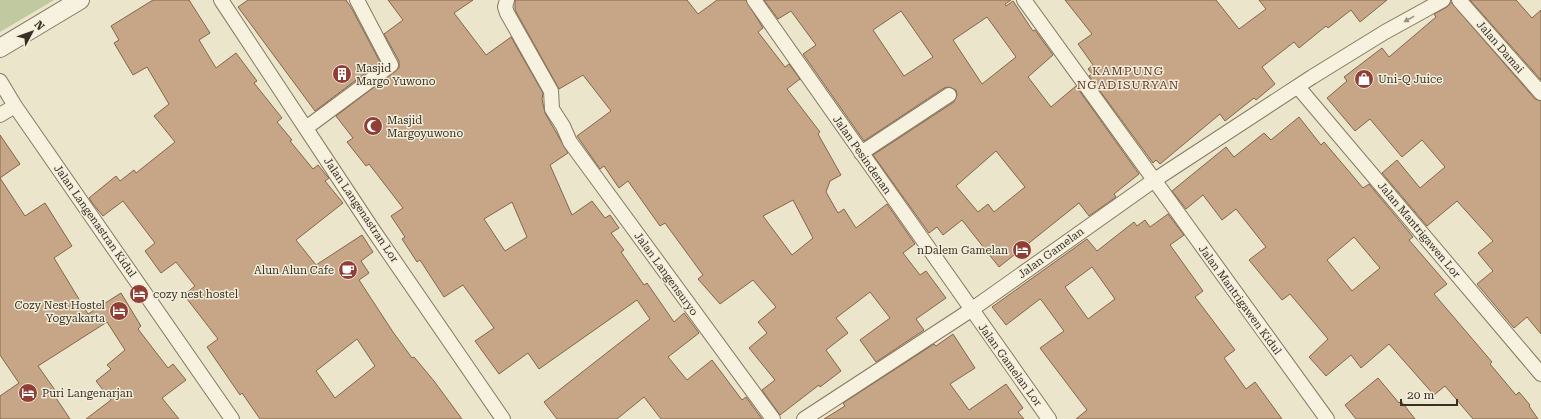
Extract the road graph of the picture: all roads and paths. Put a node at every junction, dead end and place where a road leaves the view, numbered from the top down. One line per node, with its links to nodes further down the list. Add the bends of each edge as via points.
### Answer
1 (80, 0): 9 (street)
2 (221, 0): 16 (street, Jalan Langenastran Lor)
3 (357, 0): 16 (street, via 391,65)
4 (507, 0): 23 (street, Jalan Langensuryo, via 507,13 551,91 552,109 577,153)
5 (754, 0): 17 (street, Jalan Pesindenan)
6 (1024, 0): 18 (street, Jalan Mantrigawen Kidul)
7 (1443, 0): 11 (street, Jalan Gamelan, one-way to 11, via 1385,32)
8 (1459, 0): 12 (street, Jalan Damai)
9 (0, 48)
10 (0, 81): 14 (street, Jalan Langenastran Kidul)
11 (1298, 87): 18 (street, Jalan Gamelan); 20 (street, Jalan Mantrigawen Lor)
12 (1541, 93)
13 (949, 95): 17 (street)
14 (15, 106): 15 (street); 21 (street, Jalan Langenastran Kidul)
15 (0, 115)
16 (306, 128): 22 (street, Jalan Langenastran Lor)
17 (860, 153): 19 (street, Jalan Pesindenan)
18 (1154, 181): 19 (street, Jalan Gamelan); 26 (street, Jalan Mantrigawen Kidul)
19 (971, 310): 24 (street, Jalan Gamelan); 25 (street, Jalan Gamelan Lor)
20 (1541, 374)
21 (232, 419)
22 (503, 419)
23 (773, 419)
24 (804, 419)
25 (1049, 419)
26 (1327, 419)

